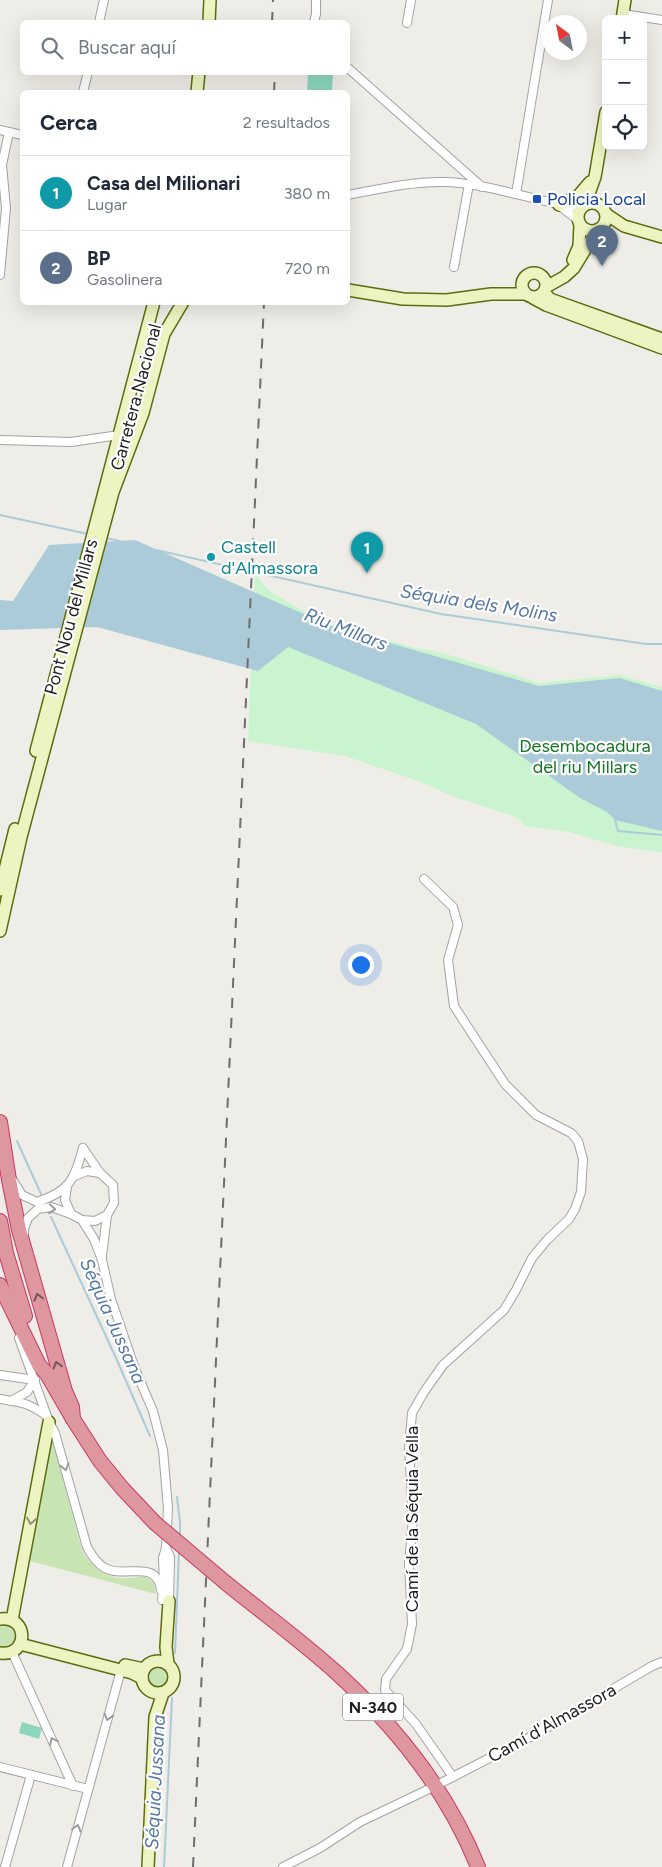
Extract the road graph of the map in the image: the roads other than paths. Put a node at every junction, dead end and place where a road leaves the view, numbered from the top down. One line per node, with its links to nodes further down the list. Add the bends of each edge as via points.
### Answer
1 (104, 0): 10 (street)
2 (204, 0): 11 (main road)
3 (210, 0): 12 (main road)
4 (316, 0): 13 (street)
5 (411, 0): 15 (street)
6 (548, 0): 30 (street)
7 (625, 0): 8 (main road)
8 (622, 15)
9 (647, 18): 14 (street)
10 (99, 20)
11 (203, 20)
12 (209, 20)
13 (314, 20)
14 (662, 20)
15 (407, 23)
16 (350, 70): 29 (street)
17 (87, 75): 20 (street)
18 (199, 75): 21 (main road)
19 (206, 75): 22 (main road)
20 (84, 90)
21 (197, 90)
22 (205, 90)
23 (0, 130): 24 (street)
24 (9, 132): 25 (street); 41 (street, via 2,165 6,208)
25 (20, 135)
26 (602, 136): 27 (main road)
27 (595, 177): 32 (main road, via 578,196); 33 (main road); 34 (main road)
28 (469, 184): 29 (street); 31 (street, via 444,182); 39 (street)
29 (482, 186): 30 (street)
30 (516, 194): 32 (street)
31 (350, 195)
32 (559, 205): 33 (street); 35 (street)
33 (583, 207): 34 (main road, via 594,203); 35 (main road, via 578,214)
34 (603, 209): 36 (main road); 37 (main road)
35 (579, 223): 37 (main road, via 588,231); 40 (main road, via 579,246 571,263 550,277)
36 (624, 226): 37 (main road); 38 (main road)
37 (604, 228): 44 (main road, via 574,268)
38 (662, 237)
39 (454, 267)
40 (540, 274): 42 (main road, via 529,274); 44 (main road, via 545,280)
41 (0, 275)
42 (522, 282): 45 (main road); 46 (main road, via 522,288)
43 (350, 290): 45 (main road, via 412,300 447,300)
44 (545, 290): 46 (main road, via 541,295); 50 (main road, via 550,299)
45 (490, 294): 46 (main road)
46 (529, 296): 51 (main road)
47 (153, 305): 52 (main road, Carretera Nacional)
48 (159, 305): 54 (main road, Carretera Nacional)
49 (181, 305): 54 (main road, via 164,334 142,413)
50 (662, 339)
51 (662, 348)
52 (119, 435): 53 (street, via 71,442); 54 (main road, Carretera Nacional)
53 (0, 440)
54 (109, 490): 55 (main road, Pont Nou del Millars)
55 (42, 745): 57 (main road); 58 (main road)
56 (424, 879): 91 (street, Camí de la Séquia Vella, via 453,907 458,925 448,960 454,1006 505,1084 536,1116 571,1133 578,1142 583,1159 581,1192 569,1219 532,1258 504,1310 444,1365 412,1413 413,1518 408,1564 412,1624 407,1649 386,1679 385,1690 416,1724)
57 (0, 890)
58 (0, 931)
59 (0, 1122): 60 (highway)
60 (5, 1150): 63 (street, via 12,1178 22,1195 37,1202); 68 (highway, via 8,1180)
61 (100, 1173): 62 (street, via 87,1171); 62 (street, via 82,1148); 65 (street, via 113,1185 114,1204)
62 (75, 1176): 63 (street)
63 (67, 1187): 64 (street, via 65,1200)
64 (71, 1214): 66 (street); 68 (street, one-way to 64, via 28,1218 38,1209 51,1207)
65 (107, 1215): 66 (street, via 95,1221); 69 (street)
66 (82, 1220): 69 (street, via 94,1238)
67 (0, 1221): 73 (highway, N-340)
68 (24, 1246): 77 (highway, one-way to 68)
69 (102, 1260): 78 (street, via 114,1309 153,1411 163,1450 168,1508 166,1548 170,1557)
70 (0, 1285): 73 (highway, via 39,1365)
71 (0, 1298): 73 (street)
72 (0, 1375): 73 (street)
73 (41, 1377): 75 (street, via 27,1392); 76 (street); 77 (highway, N-340)
74 (0, 1400): 75 (street)
75 (11, 1401): 76 (street, via 33,1406)
76 (48, 1419): 78 (street, one-way to 78, via 55,1433 87,1547 94,1559 119,1573 149,1572 160,1584); 79 (main road, one-way to 79)
77 (73, 1419): 101 (highway, N-340, bridge, via 106,1468 155,1523 337,1673 382,1717 445,1799)
78 (165, 1601): 81 (main road); 83 (main road)
79 (6, 1620): 80 (main road, via 20,1627)
80 (14, 1646): 84 (main road); 85 (main road); 93 (street, one-way to 80)
81 (155, 1661): 83 (main road); 85 (main road, via 147,1665)
82 (662, 1662): 91 (street, Camí d'Almassora)
83 (168, 1664): 87 (main road, via 174,1673 174,1683)
84 (120, 1670): 85 (main road); 95 (street, one-way to 95)
85 (143, 1673): 86 (main road, via 144,1686)
86 (150, 1692): 87 (main road); 88 (main road)
87 (162, 1693): 88 (main road)
88 (155, 1717): 99 (main road)
89 (0, 1767): 90 (street)
90 (31, 1775): 93 (street); 97 (street)
91 (453, 1777): 92 (street, Camí d'Almassora)
92 (441, 1783)
93 (73, 1786): 95 (street)
94 (430, 1788): 96 (street, via 360,1822)
95 (88, 1790): 98 (street, one-way to 95)
96 (297, 1863): 100 (street)
97 (5, 1867)
98 (67, 1867)
99 (148, 1867)
100 (283, 1867)
101 (478, 1867)

